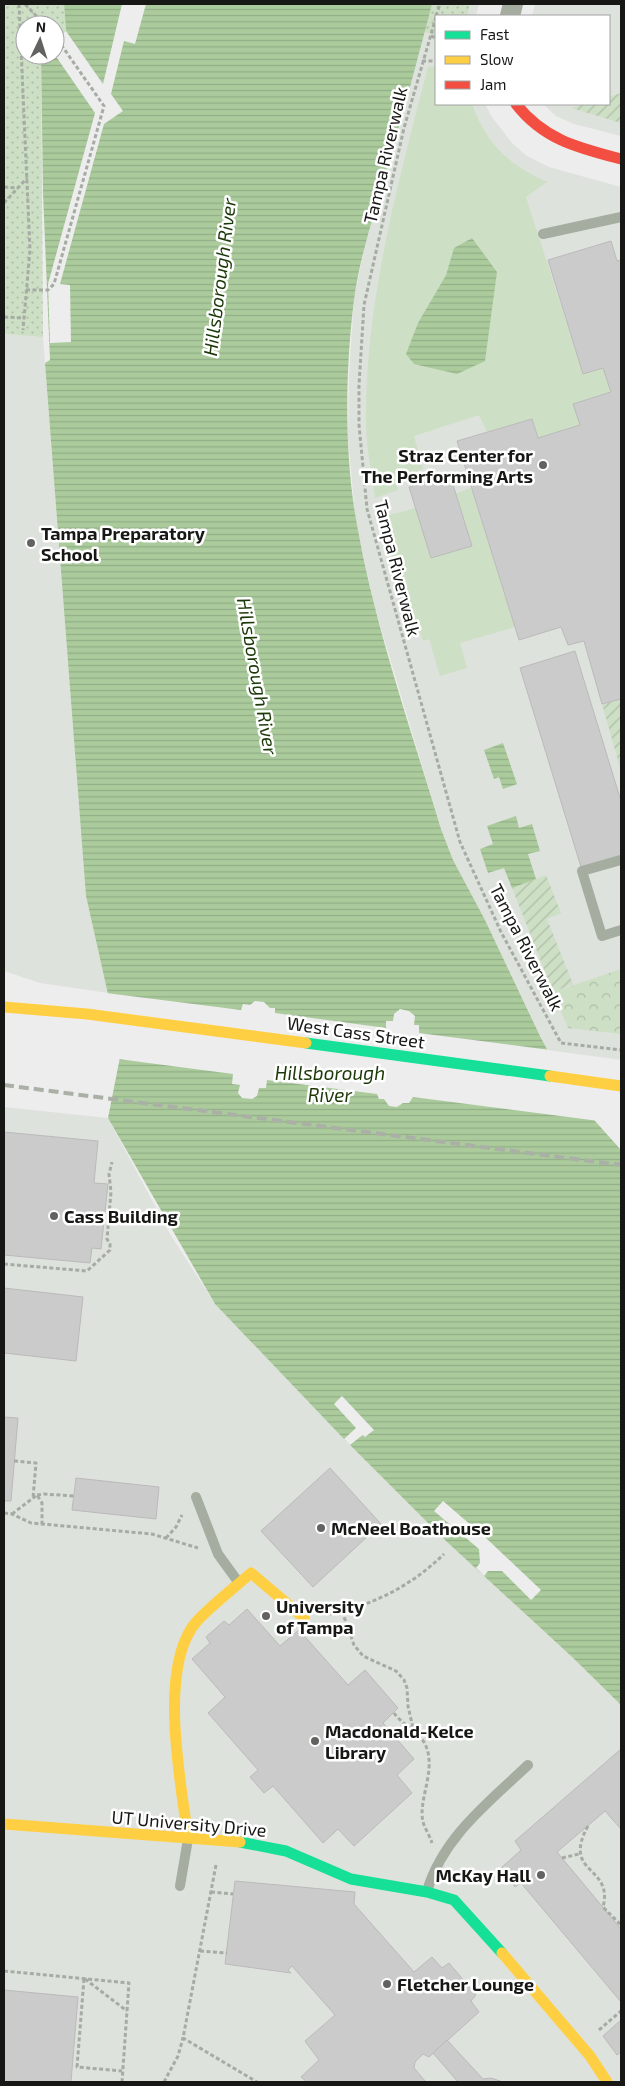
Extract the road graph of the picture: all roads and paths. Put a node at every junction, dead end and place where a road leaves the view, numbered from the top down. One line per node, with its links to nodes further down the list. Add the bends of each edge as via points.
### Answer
1 (19, 4): 12 (path)
2 (25, 4): 3 (path)
3 (35, 15)
4 (435, 21): 5 (path, Tampa Riverwalk)
5 (431, 36): 6 (path); 8 (path, Tampa Riverwalk)
6 (435, 38)
7 (65, 50): 18 (path, via 104,106 54,284 48,290)
8 (422, 61): 9 (path); 27 (path, Tampa Riverwalk, via 364,304 359,417 367,509 460,842 497,923 561,1043)
9 (435, 61)
10 (517, 105): 11 (street, via 536,127 568,145)
11 (621, 160)
12 (28, 178): 14 (path); 18 (path, via 30,250)
13 (4, 187): 14 (path)
14 (18, 188): 15 (path)
15 (4, 203)
16 (621, 217): 17 (lane)
17 (542, 234)
18 (26, 290): 20 (path)
19 (4, 317): 20 (path)
20 (24, 318): 21 (path)
21 (23, 330)
22 (621, 860): 23 (lane, via 582,871 602,936)
23 (621, 930)
24 (11, 995): 26 (street, West Cass Street)
25 (4, 1007): 26 (street, West Cass Street)
26 (87, 1014): 28 (street, West Cass Street)
27 (621, 1050)
28 (621, 1086)
29 (112, 1162): 30 (path, via 107,1239 110,1250 86,1271)
30 (4, 1264)
31 (14, 1461): 34 (path, via 36,1463)
32 (37, 1496): 33 (path); 34 (path); 39 (path, via 42,1503)
33 (74, 1496)
34 (33, 1498): 37 (path)
35 (196, 1498): 42 (lane)
36 (4, 1513): 37 (path)
37 (12, 1514): 39 (path, via 31,1523)
38 (182, 1515): 40 (path)
39 (42, 1524): 40 (path, via 127,1530)
40 (166, 1538): 42 (path)
41 (444, 1554): 44 (path, via 402,1588)
42 (220, 1556): 43 (lane)
43 (239, 1583): 45 (street, via 251,1573); 51 (street, via 196,1622 180,1656 174,1731)
44 (342, 1611): 45 (path); 47 (path, via 354,1645 364,1656 396,1671 404,1680)
45 (304, 1618)
46 (394, 1713): 47 (path, via 400,1722)
47 (414, 1729): 52 (path, via 427,1748 430,1768 423,1820)
48 (528, 1765): 58 (lane, via 460,1830 437,1864)
49 (4, 1824): 51 (street, UT University Drive)
50 (588, 1826): 53 (path)
51 (188, 1838): 56 (lane); 58 (street, UT University Drive, via 265,1846 286,1851 351,1879)
52 (434, 1848)
53 (579, 1854): 54 (path); 60 (path, via 587,1868 602,1882 605,1890 603,1907)
54 (562, 1858)
55 (217, 1860): 57 (path)
56 (180, 1886)
57 (211, 1892): 59 (path); 61 (path)
58 (427, 1892): 73 (street, UT University Drive, via 445,1896 461,1906 577,2040)
59 (234, 1894)
60 (621, 1925)
61 (200, 1950): 62 (path); 68 (path)
62 (226, 1953)
63 (4, 1971): 64 (path)
64 (84, 1979): 65 (path); 65 (path, via 129,1983); 69 (path, via 77,2067)
65 (127, 2011): 69 (path)
66 (621, 2011): 67 (path)
67 (598, 2030)
68 (183, 2038): 71 (path, via 178,2056); 72 (path)
69 (122, 2071): 70 (path)
70 (122, 2082)
71 (164, 2082)
72 (257, 2082)
73 (607, 2082)

